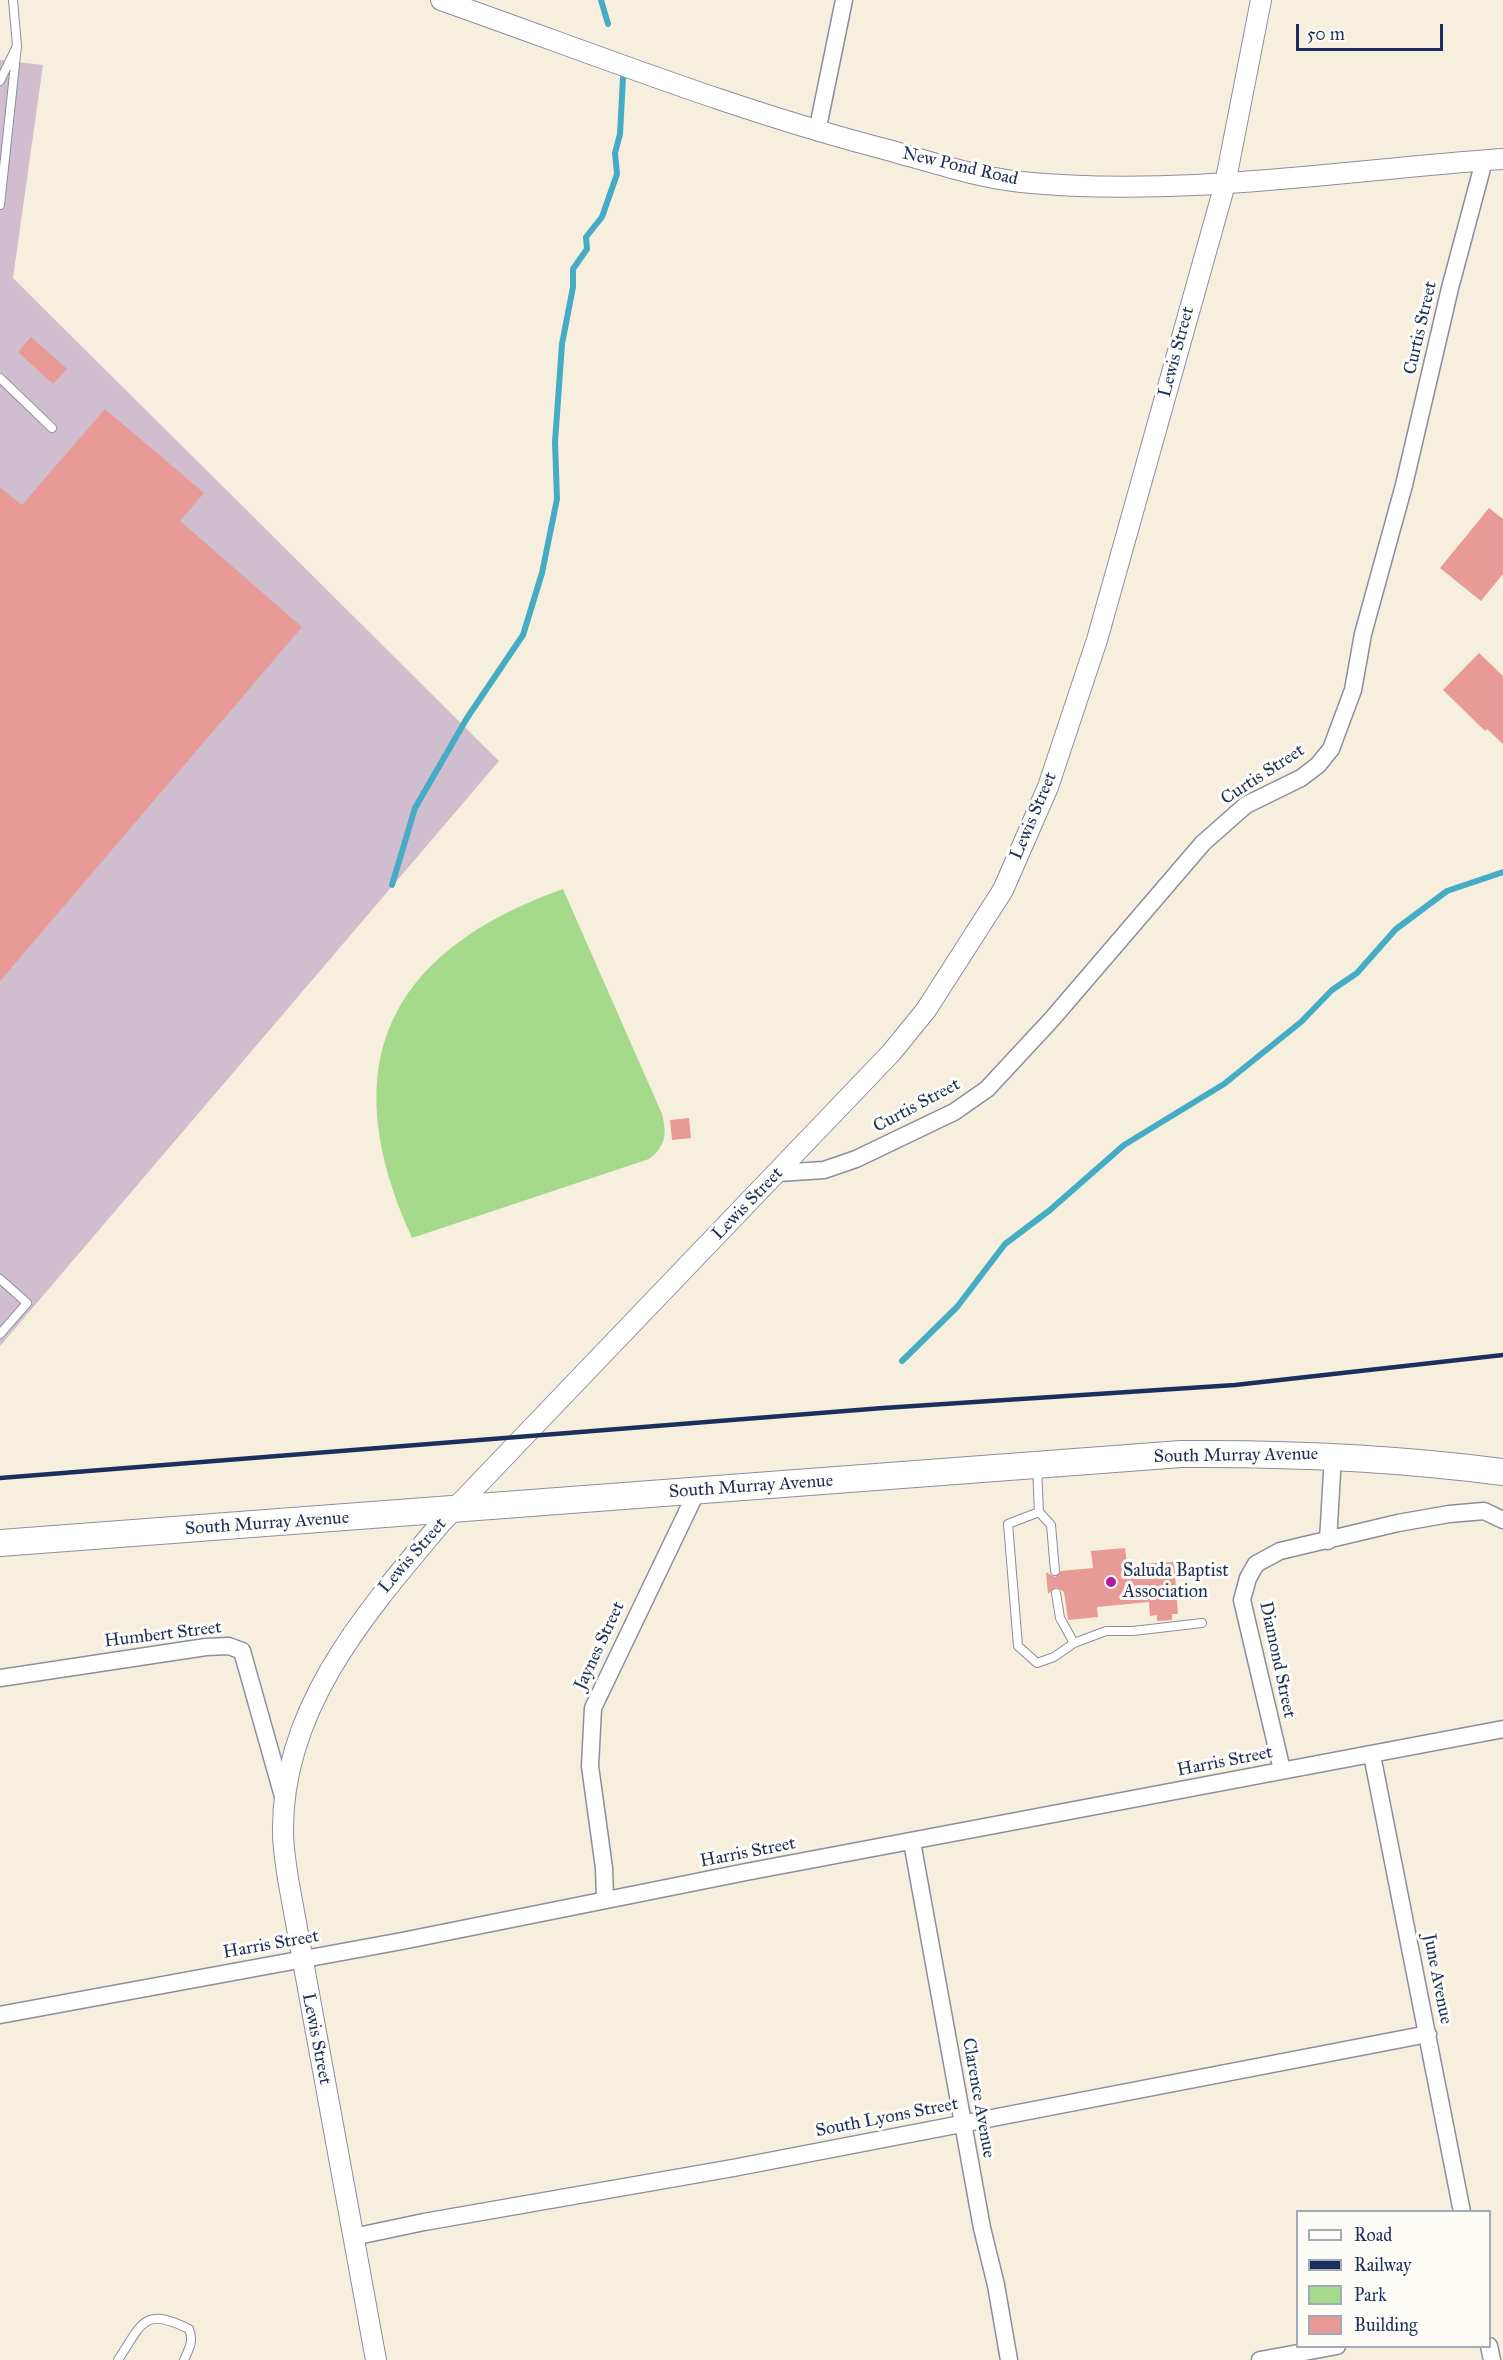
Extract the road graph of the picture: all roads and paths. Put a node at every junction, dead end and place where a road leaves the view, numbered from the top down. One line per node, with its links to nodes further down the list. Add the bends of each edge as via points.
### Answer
1 (13, 0): 5 (lane)
2 (441, 0): 7 (street, New Pond Road)
3 (844, 0): 7 (street)
4 (1261, 0): 9 (street, Lewis Street)
5 (17, 46): 6 (lane); 10 (lane)
6 (0, 81)
7 (817, 132): 9 (street, New Pond Road, via 1019,182 1108,187)
8 (1493, 160): 9 (street, New Pond Road); 13 (street, Curtis Street, via 1450,288 1404,485 1363,634 1353,690 1331,748 1301,778 1246,805 1203,843 987,1089 954,1112 855,1159 824,1170)
9 (1225, 184): 13 (street, Lewis Street, via 1097,640 1048,787 1003,890 926,1010 854,1094)
10 (0, 205)
11 (0, 378): 12 (lane)
12 (52, 428)
13 (778, 1173): 20 (street, Lewis Street)
14 (0, 1279): 15 (lane, via 27,1303)
15 (0, 1334)
16 (1334, 1456): 17 (main road, South Murray Avenue, via 1181,1454); 18 (main road, South Murray Avenue); 23 (street)
17 (1037, 1465): 19 (main road, South Murray Avenue); 21 (lane)
18 (1503, 1472)
19 (697, 1491): 20 (main road, South Murray Avenue); 35 (street, Jaynes Street, via 593,1708 590,1766)
20 (453, 1510): 24 (main road, South Murray Avenue); 33 (street, Lewis Street, via 372,1605 336,1659 304,1718)
21 (1039, 1512): 25 (lane, via 1051,1525); 28 (lane, via 1008,1524 1018,1646 1037,1663)
22 (1503, 1520): 23 (street, Diamond Street, via 1484,1511 1449,1514)
23 (1328, 1541): 32 (street, Diamond Street, via 1280,1551 1256,1564 1242,1600)
24 (0, 1544)
25 (1055, 1571)
26 (1056, 1593): 28 (lane, via 1060,1618)
27 (1202, 1623): 28 (lane, via 1106,1631)
28 (1074, 1643)
29 (0, 1678): 33 (street, Humbert Street, via 206,1647 229,1646 242,1651)
30 (1503, 1729): 31 (street, Harris Street)
31 (1372, 1755): 32 (street, Harris Street); 38 (street, June Avenue)
32 (1282, 1770): 34 (street, Harris Street)
33 (285, 1805): 36 (street, Lewis Street, via 283,1834)
34 (912, 1842): 35 (street, Harris Street); 39 (street, Clarence Avenue)
35 (605, 1900): 36 (street, Harris Street)
36 (301, 1960): 37 (street, Harris Street); 41 (street, Lewis Street)
37 (0, 2015)
38 (1428, 2034): 39 (street, South Lyons Street); 40 (street, June Avenue)
39 (963, 2124): 41 (street, South Lyons Street); 46 (street, Clarence Avenue)
40 (1462, 2210)
41 (353, 2237): 45 (street, Lewis Street)
42 (1326, 2348): 47 (street)
43 (118, 2360): 44 (lane, via 142,2323 153,2317 166,2317 189,2328 191,2346)
44 (184, 2360)
45 (376, 2360)
46 (1009, 2360)
47 (1260, 2360)

